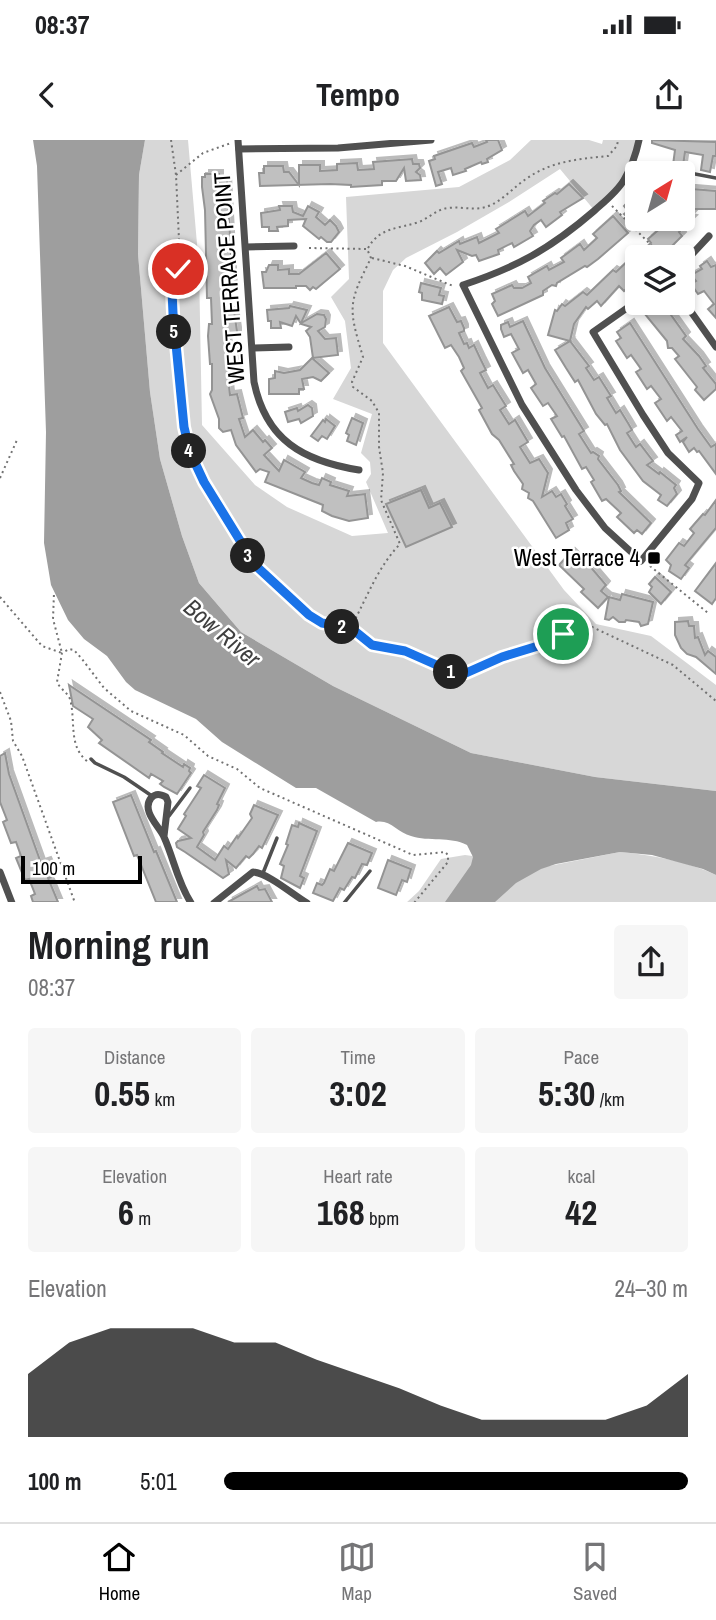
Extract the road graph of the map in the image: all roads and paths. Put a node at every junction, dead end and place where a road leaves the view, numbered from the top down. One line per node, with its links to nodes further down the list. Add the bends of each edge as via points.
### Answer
1 (171, 140): 9 (path)
2 (431, 140): 6 (street, via 338,148)
3 (618, 140): 18 (path, via 608,156 564,161 523,181 492,205 439,211 384,231)
4 (639, 140): 7 (street)
5 (235, 141): 6 (street, WEST TERRACE POINT); 9 (path, via 203,153)
6 (239, 149): 16 (street, WEST TERRACE POINT)
7 (633, 161)
8 (695, 174): 11 (lane)
9 (176, 175): 34 (path, via 180,262 172,291 173,313 190,452 255,565 316,620)
10 (625, 178): 12 (street)
11 (716, 178)
12 (607, 200): 14 (path); 22 (street, via 531,258 463,285 522,405 576,490 605,528 641,561 692,499 699,483 668,453 593,332)
13 (709, 236): 19 (street)
14 (651, 245)
15 (295, 246): 16 (street)
16 (246, 247): 26 (street, WEST TERRACE POINT)
17 (309, 248): 18 (path)
18 (368, 249): 20 (path)
19 (695, 251)
20 (371, 258): 21 (path); 34 (path, via 352,298 354,329 363,357 352,382 379,413 381,500 400,544 382,566)
21 (453, 286)
22 (625, 309)
23 (693, 315): 25 (street)
24 (289, 347): 26 (street)
25 (716, 347)
26 (253, 348): 28 (street, WEST TERRACE POINT, via 258,403 267,422 316,460)
27 (17, 440): 29 (path)
28 (359, 470)
29 (0, 478)
30 (650, 566): 33 (path)
31 (54, 593): 35 (path, via 53,619)
32 (0, 597): 35 (path, via 42,646)
33 (708, 614)
34 (351, 628): 37 (path, via 369,643 405,651 461,674 590,626 673,665)
35 (62, 653): 38 (path, via 57,682 69,695 73,740 84,760); 53 (path, via 74,650 104,688 131,711 184,735 260,788 412,855 445,852 448,862)
36 (0, 692): 48 (path, via 12,721 13,741)
37 (716, 701)
38 (91, 758): 40 (lane)
39 (190, 788): 41 (lane)
40 (152, 796): 41 (street, via 166,797); 42 (street, via 149,810)
41 (167, 818): 42 (street)
42 (164, 836): 49 (street, via 174,870)
43 (277, 838): 46 (lane)
44 (370, 871): 52 (lane)
45 (0, 872): 47 (street)
46 (263, 873): 50 (street, via 253,872); 51 (street)
47 (12, 902)
48 (75, 902)
49 (191, 902)
50 (214, 902)
51 (307, 902)
52 (344, 902)
53 (414, 902)

